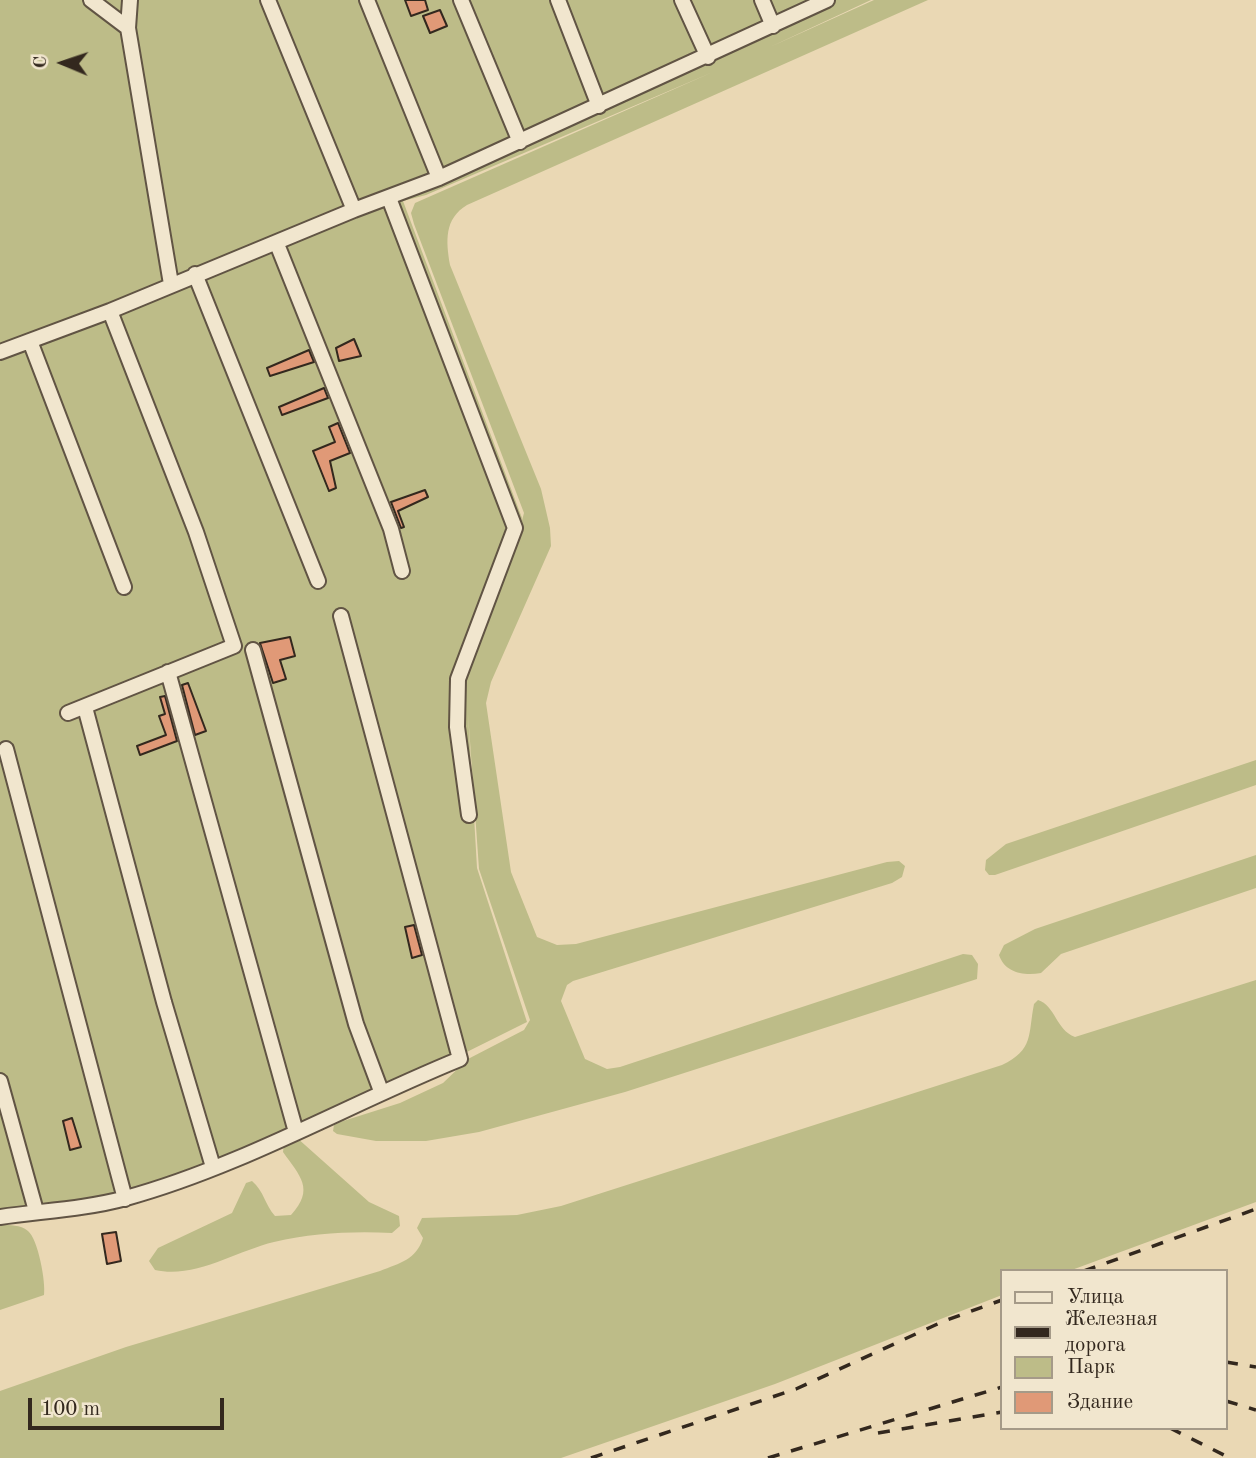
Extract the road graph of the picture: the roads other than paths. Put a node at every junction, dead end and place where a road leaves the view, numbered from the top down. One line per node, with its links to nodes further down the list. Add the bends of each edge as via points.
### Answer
1 (92, 0): 11 (street)
2 (130, 0): 11 (street)
3 (268, 0): 17 (street)
4 (367, 0): 15 (street)
5 (461, 0): 14 (street)
6 (558, 0): 13 (street)
7 (682, 0): 12 (street)
8 (762, 0): 10 (street)
9 (827, 0): 10 (street)
10 (774, 26): 12 (street)
11 (128, 28): 20 (street)
12 (708, 57): 13 (street)
13 (600, 106): 14 (street)
14 (520, 142): 15 (street)
15 (439, 178): 16 (street)
16 (389, 198): 17 (street); 33 (street, via 515,528 458,679 457,727)
17 (354, 209): 18 (street)
18 (277, 244): 19 (street); 24 (street, via 391,529)
19 (195, 274): 20 (street); 25 (street)
20 (172, 284): 21 (street)
21 (110, 311): 22 (street); 29 (street, via 196,532 234,646)
22 (30, 341): 23 (street); 26 (street)
23 (0, 352)
24 (402, 571)
25 (318, 581)
26 (124, 587)
27 (341, 616): 35 (street, via 460,1059)
28 (253, 650): 35 (street, via 356,1024)
29 (168, 673): 31 (street); 36 (street)
30 (86, 710): 37 (street)
31 (68, 713)
32 (6, 749): 38 (street)
33 (470, 815)
34 (0, 1081): 39 (street)
35 (381, 1091): 36 (street)
36 (296, 1132): 37 (street)
37 (213, 1167): 38 (street)
38 (125, 1199): 39 (street)
39 (36, 1212): 40 (street)
40 (0, 1217)

